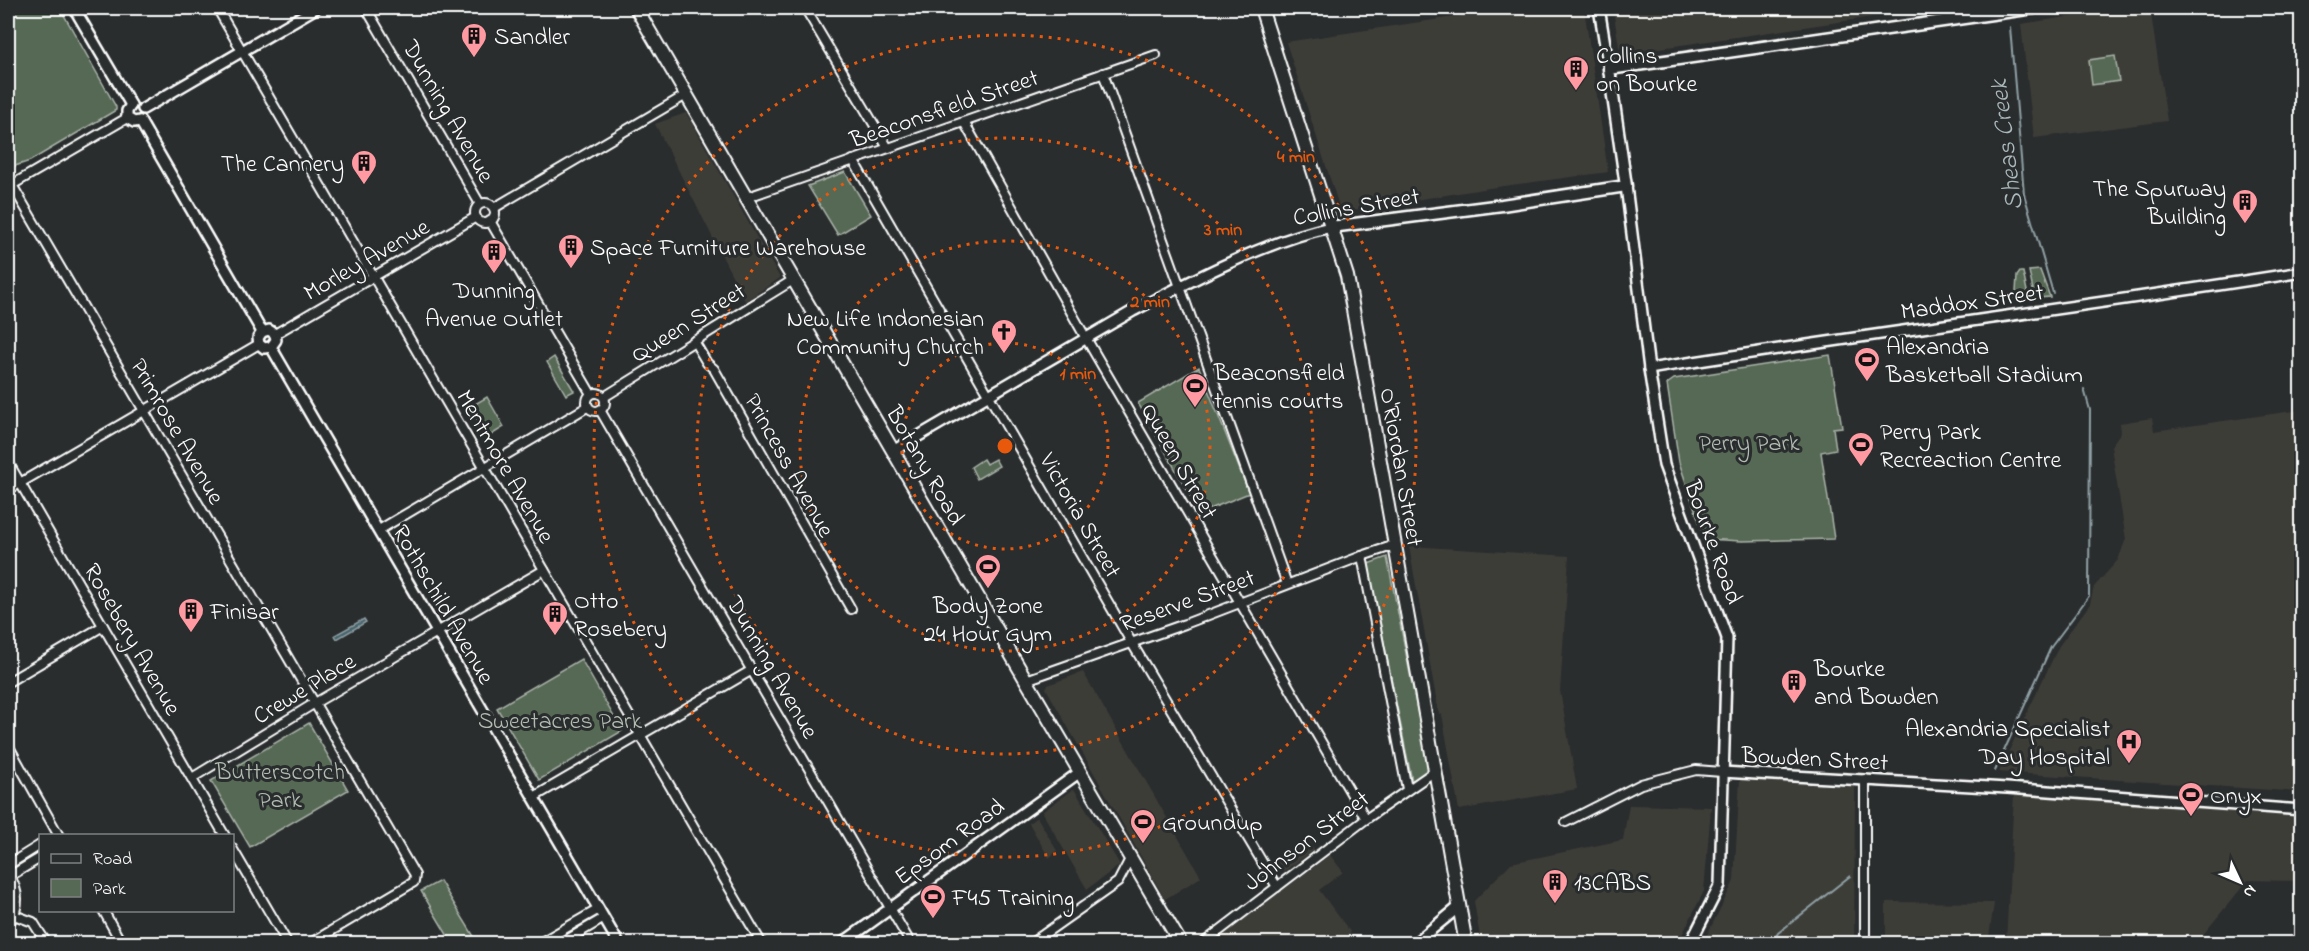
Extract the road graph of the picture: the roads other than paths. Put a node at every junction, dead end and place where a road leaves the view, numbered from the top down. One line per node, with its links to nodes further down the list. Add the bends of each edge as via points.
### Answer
1 (74, 8): 15 (street)
2 (217, 8): 10 (street, Mentmore Avenue)
3 (316, 8): 10 (street)
4 (366, 8): 25 (street, Dunning Avenue)
5 (636, 8): 14 (main road, Botany Road)
6 (805, 8): 20 (street)
7 (1261, 8): 29 (main road, O'Riordan Street)
8 (1599, 8): 12 (street, Bourke Road)
9 (2034, 8): 12 (main road)
10 (242, 51): 16 (street); 31 (street, Mentmore Avenue)
11 (1156, 55): 13 (street, Beaconsfield Street)
12 (1609, 69): 23 (main road, Bourke Road)
13 (1103, 73): 19 (street, Beaconsfield Street); 33 (street)
14 (686, 95): 24 (main road, Botany Road); 26 (street)
15 (131, 105): 16 (street, via 138,104); 17 (street)
16 (143, 109): 18 (street)
17 (128, 118): 18 (street); 22 (street)
18 (140, 121): 34 (street)
19 (964, 122): 20 (street, Beaconsfield Street); 36 (street, Queen Street)
20 (888, 148): 21 (street, Beaconsfield Street)
21 (853, 160): 24 (street, Beaconsfield Street); 42 (street, Victoria Street)
22 (9, 184): 46 (street, Primrose Avenue)
23 (1626, 186): 29 (main road, Collins Street); 40 (street, Bourke Road)
24 (745, 198): 32 (main road, Botany Road)
25 (480, 204): 26 (street, via 488,203); 27 (street, via 475,210)
26 (494, 208): 28 (street)
27 (476, 218): 28 (street); 31 (street, Morley Avenue)
28 (490, 221): 41 (street)
29 (1331, 227): 33 (street, Collins Street, via 1297,235); 53 (main road, O'Riordan Street, via 1347,276)
30 (2301, 272): 40 (street, Maddox Street)
31 (374, 277): 35 (street, Morley Avenue); 49 (street, Mentmore Avenue)
32 (793, 280): 37 (street, Queen Street); 47 (main road, Botany Road)
33 (1180, 287): 36 (street, Collins Street); 56 (street)
34 (262, 332): 35 (street, via 269,330); 38 (street)
35 (275, 334): 39 (street)
36 (1087, 340): 42 (street, Collins Street); 57 (street, Queen Street)
37 (694, 341): 43 (street, Queen Street); 58 (street, Princess Avenue, via 714,369)
38 (259, 344): 39 (street); 46 (street)
39 (271, 347): 52 (street, Rothschild Avenue)
40 (1649, 369): 70 (street, Bourke Road, via 1664,465 1727,638)
41 (591, 394): 43 (street); 44 (street, via 586,400)
42 (990, 396): 47 (street, Collins Street); 61 (street, Victoria Street)
43 (604, 397): 45 (street, via 605,405)
44 (588, 407): 45 (street, via 595,412); 49 (street)
45 (600, 410): 62 (street, Dunning Avenue)
46 (143, 411): 50 (street); 65 (street, Primrose Avenue)
47 (893, 451): 63 (main road, Botany Road)
48 (8, 462): 50 (street, Rosebery Avenue)
49 (485, 468): 52 (street); 55 (street, Mentmore Avenue)
50 (20, 483): 51 (street); 59 (street, Rosebery Avenue)
51 (8, 490)
52 (379, 530): 60 (street, Rothschild Avenue)
53 (1395, 545): 54 (street, Reserve Street); 68 (main road, O'Riordan Street)
54 (1362, 556): 56 (street, Reserve Street); 73 (street)
55 (544, 570): 60 (street, Crewe Place); 66 (street, Mentmore Avenue)
56 (1287, 584): 57 (street, Reserve Street)
57 (1239, 603): 61 (street, Reserve Street); 76 (street, Queen Street)
58 (851, 609)
59 (103, 626): 64 (street); 71 (street, Rosebery Avenue)
60 (438, 633): 65 (street, Crewe Place); 74 (street, Rothschild Avenue)
61 (1131, 642): 63 (street, Reserve Street); 86 (street, Victoria Street)
62 (752, 670): 66 (street); 88 (street, Dunning Avenue)
63 (1026, 680): 69 (main road, Botany Road)
64 (8, 682)
65 (315, 703): 71 (street, Crewe Place); 98 (street, Primrose Avenue, via 416,875 414,882)
66 (640, 735): 74 (street); 100 (street, Mentmore Avenue)
67 (8, 745): 78 (street)
68 (1435, 771): 73 (street, Johnson Street); 87 (main road, O'Riordan Street)
69 (1080, 772): 83 (main road, Botany Road); 88 (street, Epsom Road)
70 (1722, 772): 72 (street, Bowden Street); 77 (street, via 1696,770 1641,784); 108 (street, Bourke Road, via 1720,885)
71 (192, 778): 79 (street, Rosebery Avenue)
72 (1865, 779): 75 (street, Bowden Street); 109 (street)
73 (1407, 789): 76 (street, Johnson Street)
74 (534, 797): 90 (street, Rothschild Avenue)
75 (2301, 810)
76 (1366, 819): 86 (street, Johnson Street)
77 (1566, 822)
78 (57, 834)
79 (224, 834)
80 (39, 846): 84 (street)
81 (234, 851): 97 (street)
82 (39, 859): 85 (street)
83 (1130, 859): 103 (street, via 1118,882); 104 (main road, Botany Road)
84 (8, 865)
85 (9, 874): 91 (street, via 17,891)
86 (1277, 887): 105 (street, Johnson Street)
87 (1460, 906): 106 (street); 107 (main road, O'Riordan Street)
88 (889, 907): 101 (street, Epsom Road); 102 (street, Dunning Avenue)
89 (104, 912): 96 (street)
90 (601, 913): 93 (street); 94 (street); 99 (street, Rothschild Avenue)
91 (14, 915): 92 (street); 95 (street, via 33,922)
92 (8, 925)
93 (542, 941): 94 (street)
94 (562, 942)
95 (48, 944)
96 (122, 944)
97 (288, 944)
98 (309, 944)
99 (619, 944)
100 (762, 944)
101 (841, 944)
102 (911, 944)
103 (1030, 944)
104 (1181, 944)
105 (1202, 944)
106 (1414, 944)
107 (1466, 944)
108 (1690, 944)
109 (1865, 944)

